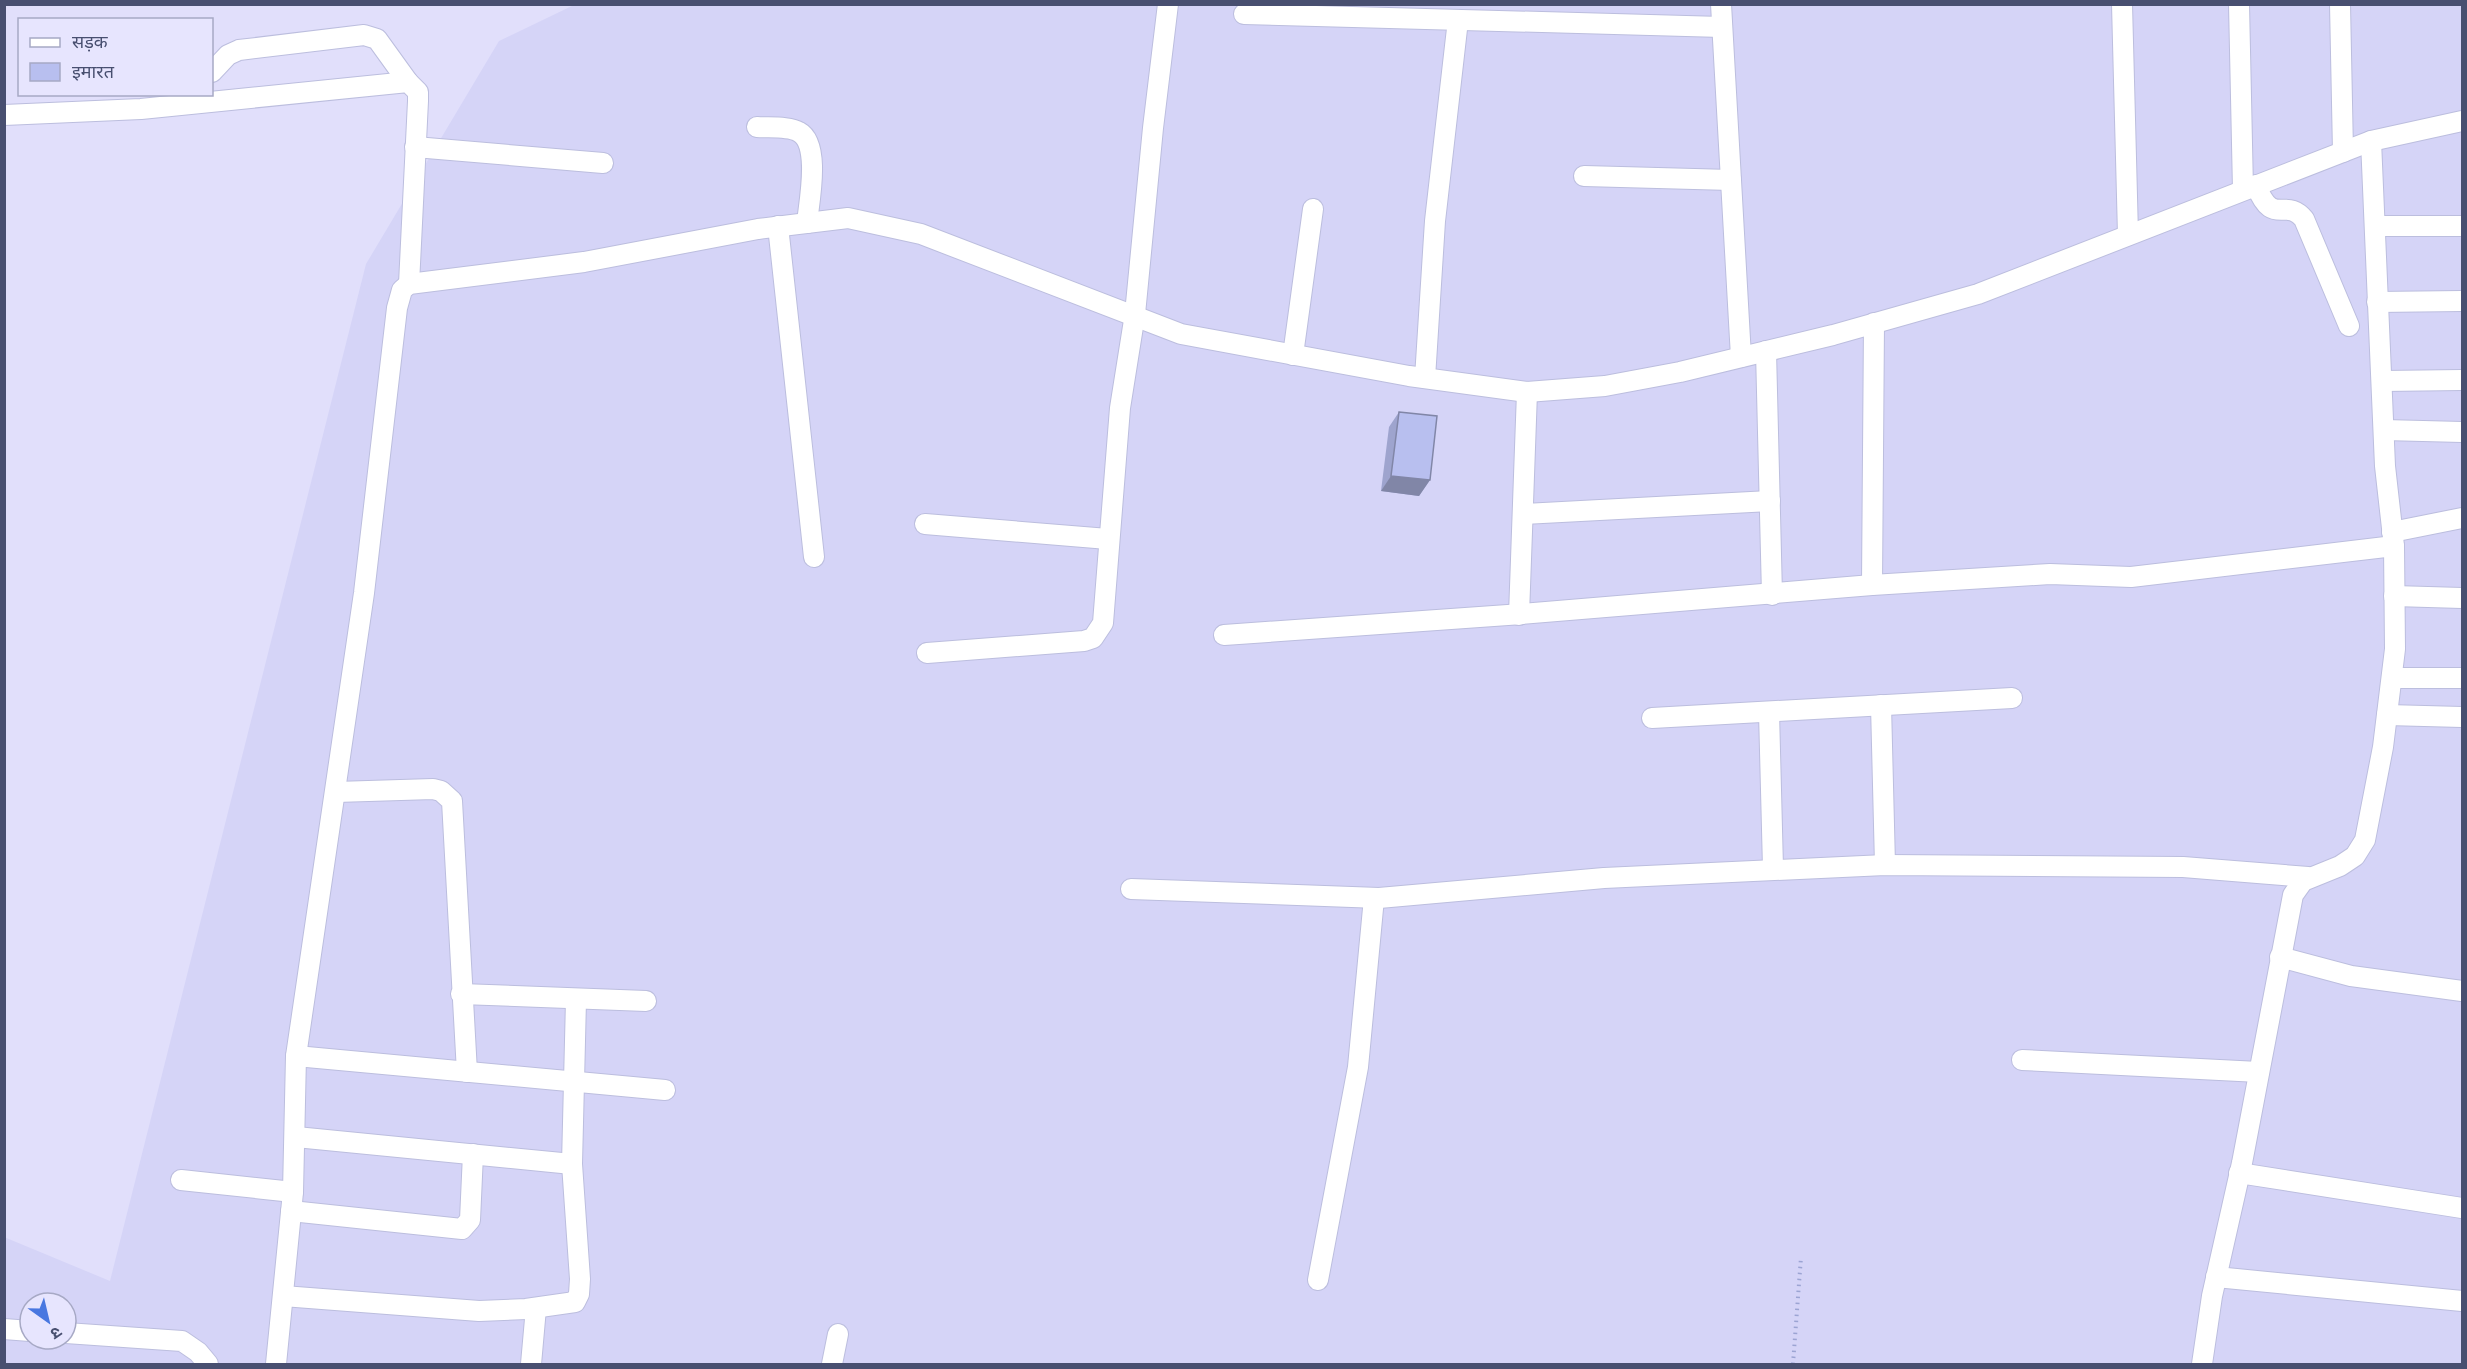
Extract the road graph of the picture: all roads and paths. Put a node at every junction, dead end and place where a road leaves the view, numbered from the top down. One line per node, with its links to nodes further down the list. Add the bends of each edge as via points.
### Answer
1 (1168, 4): 31 (street)
2 (1721, 4): 8 (street)
3 (2122, 4): 27 (street)
4 (2239, 4): 21 (street)
5 (2340, 4): 17 (street)
6 (1244, 14): 7 (street)
7 (1458, 20): 8 (street); 37 (street, via 1435,221)
8 (1722, 27): 20 (street)
9 (213, 71): 10 (street, via 239,50 364,35 377,39)
10 (408, 82): 11 (street); 16 (street, via 418,92)
11 (197, 99): 12 (street, via 141,109)
12 (4, 115)
13 (2463, 121): 15 (street)
14 (757, 127): 23 (street, via 797,130 808,141 812,159)
15 (2371, 141): 17 (street); 25 (street)
16 (415, 147): 18 (street); 28 (street)
17 (2343, 152): 21 (street)
18 (603, 163)
19 (1584, 176): 20 (street)
20 (1731, 180): 36 (street)
21 (2250, 187): 27 (street); 33 (street, via 2266,205 2293,211 2304,219)
22 (1313, 209): 35 (street)
23 (807, 223): 24 (street); 31 (street, via 848,218 921,234)
24 (778, 226): 28 (street, via 584,262); 49 (street)
25 (2375, 226): 26 (street); 30 (street)
26 (2463, 226)
27 (2128, 235): 32 (street, via 1978,294)
28 (409, 284): 65 (street, via 402,290 397,308)
29 (2463, 301): 30 (street)
30 (2377, 302): 39 (street)
31 (1135, 314): 35 (street, via 1181,334); 47 (street, via 1124,375)
32 (1874, 323): 34 (street); 50 (street)
33 (2349, 326)
34 (1766, 351): 36 (street); 43 (street)
35 (1293, 355): 37 (street)
36 (1741, 357): 40 (street, via 1605,386)
37 (1425, 378): 40 (street)
38 (2463, 380): 39 (street)
39 (2383, 381): 41 (street)
40 (1527, 392): 44 (street)
41 (2384, 430): 42 (street); 48 (street)
42 (2463, 432)
43 (1770, 501): 44 (street); 51 (street)
44 (1523, 514): 54 (street)
45 (2463, 518): 48 (street)
46 (925, 524): 47 (street)
47 (1108, 539): 56 (street, via 1103,622 1093,638)
48 (2393, 539): 50 (street, via 2131,577 2050,574); 52 (street)
49 (814, 557)
50 (1872, 585): 51 (street)
51 (1772, 595): 54 (street)
52 (2394, 596): 53 (street); 57 (street)
53 (2463, 598)
54 (1519, 615): 55 (street)
55 (1224, 635)
56 (927, 653)
57 (2392, 678): 58 (street); 62 (street)
58 (2463, 678)
59 (2012, 698): 60 (street)
60 (1881, 705): 61 (street); 66 (street)
61 (1769, 712): 64 (street); 67 (street)
62 (2387, 715): 63 (street); 68 (street, via 2365,840 2355,856 2340,866)
63 (2463, 717)
64 (1652, 718)
65 (336, 792): 73 (street, via 433,789 452,801); 76 (street)
66 (1885, 865): 67 (street); 68 (street, via 2183,867)
67 (1773, 868): 70 (street)
68 (2308, 877): 71 (street, via 2293,895)
69 (1131, 889): 70 (street)
70 (1374, 898): 91 (street, via 1358,1067)
71 (2280, 957): 72 (street, via 2351,976); 79 (street)
72 (2463, 991)
73 (461, 994): 74 (street); 78 (street)
74 (576, 1000): 75 (street); 80 (street)
75 (646, 1001)
76 (296, 1056): 78 (street); 82 (street)
77 (2022, 1060): 79 (street)
78 (466, 1072): 80 (street)
79 (2259, 1072): 85 (street)
80 (574, 1081): 81 (street); 84 (street)
81 (665, 1090)
82 (296, 1137): 83 (street); 87 (street)
83 (473, 1154): 84 (street); 87 (street, via 470,1220 462,1228)
84 (572, 1164): 94 (street, via 579,1294 575,1302)
85 (2239, 1173): 88 (street); 90 (street)
86 (181, 1179): 87 (street)
87 (292, 1202): 92 (street)
88 (2463, 1208)
89 (1801, 1257): 101 (path)
90 (2216, 1277): 93 (street); 102 (street)
91 (1318, 1281)
92 (283, 1296): 94 (street, via 479,1311); 98 (street)
93 (2463, 1301)
94 (536, 1308): 99 (street)
95 (78, 1334): 97 (street, via 182,1341)
96 (838, 1334): 100 (street)
97 (208, 1365)
98 (276, 1365)
99 (531, 1365)
100 (832, 1365)
101 (1792, 1365)
102 (2202, 1365)

